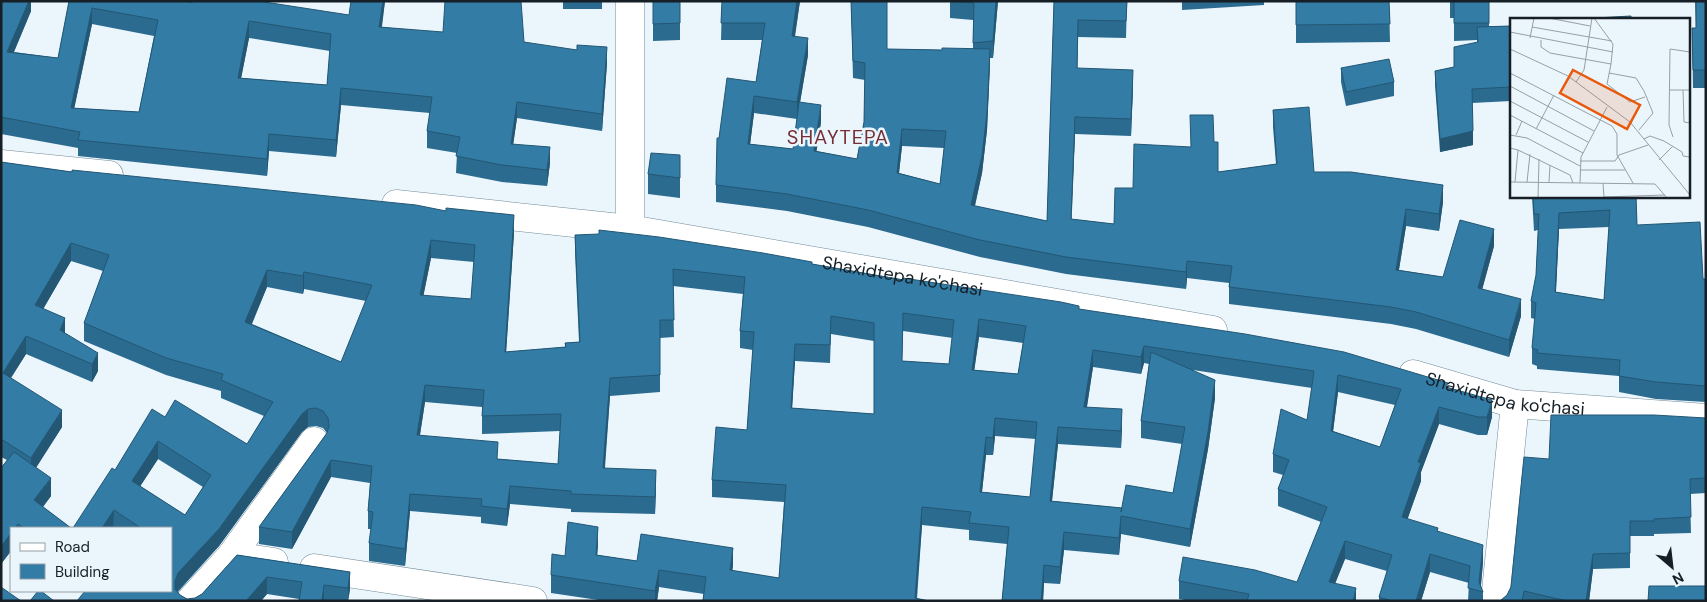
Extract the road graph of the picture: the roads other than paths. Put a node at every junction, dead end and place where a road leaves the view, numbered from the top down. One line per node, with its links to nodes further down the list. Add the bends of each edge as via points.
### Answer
1 (630, 1): 5 (street)
2 (1, 164): 3 (street)
3 (129, 177)
4 (375, 202): 5 (street, Shaxidtepa ko'chasi)
5 (630, 229): 6 (street, Shaxidtepa ko'chasi)
6 (1240, 335)
7 (1385, 365): 8 (street, Shaxidtepa ko'chasi)
8 (1515, 404): 9 (street, Shaxidtepa ko'chasi); 14 (street)
9 (1706, 418)
10 (314, 441): 11 (street)
11 (232, 556): 12 (street); 13 (street)
12 (190, 601)
13 (533, 601)
14 (1495, 601)

